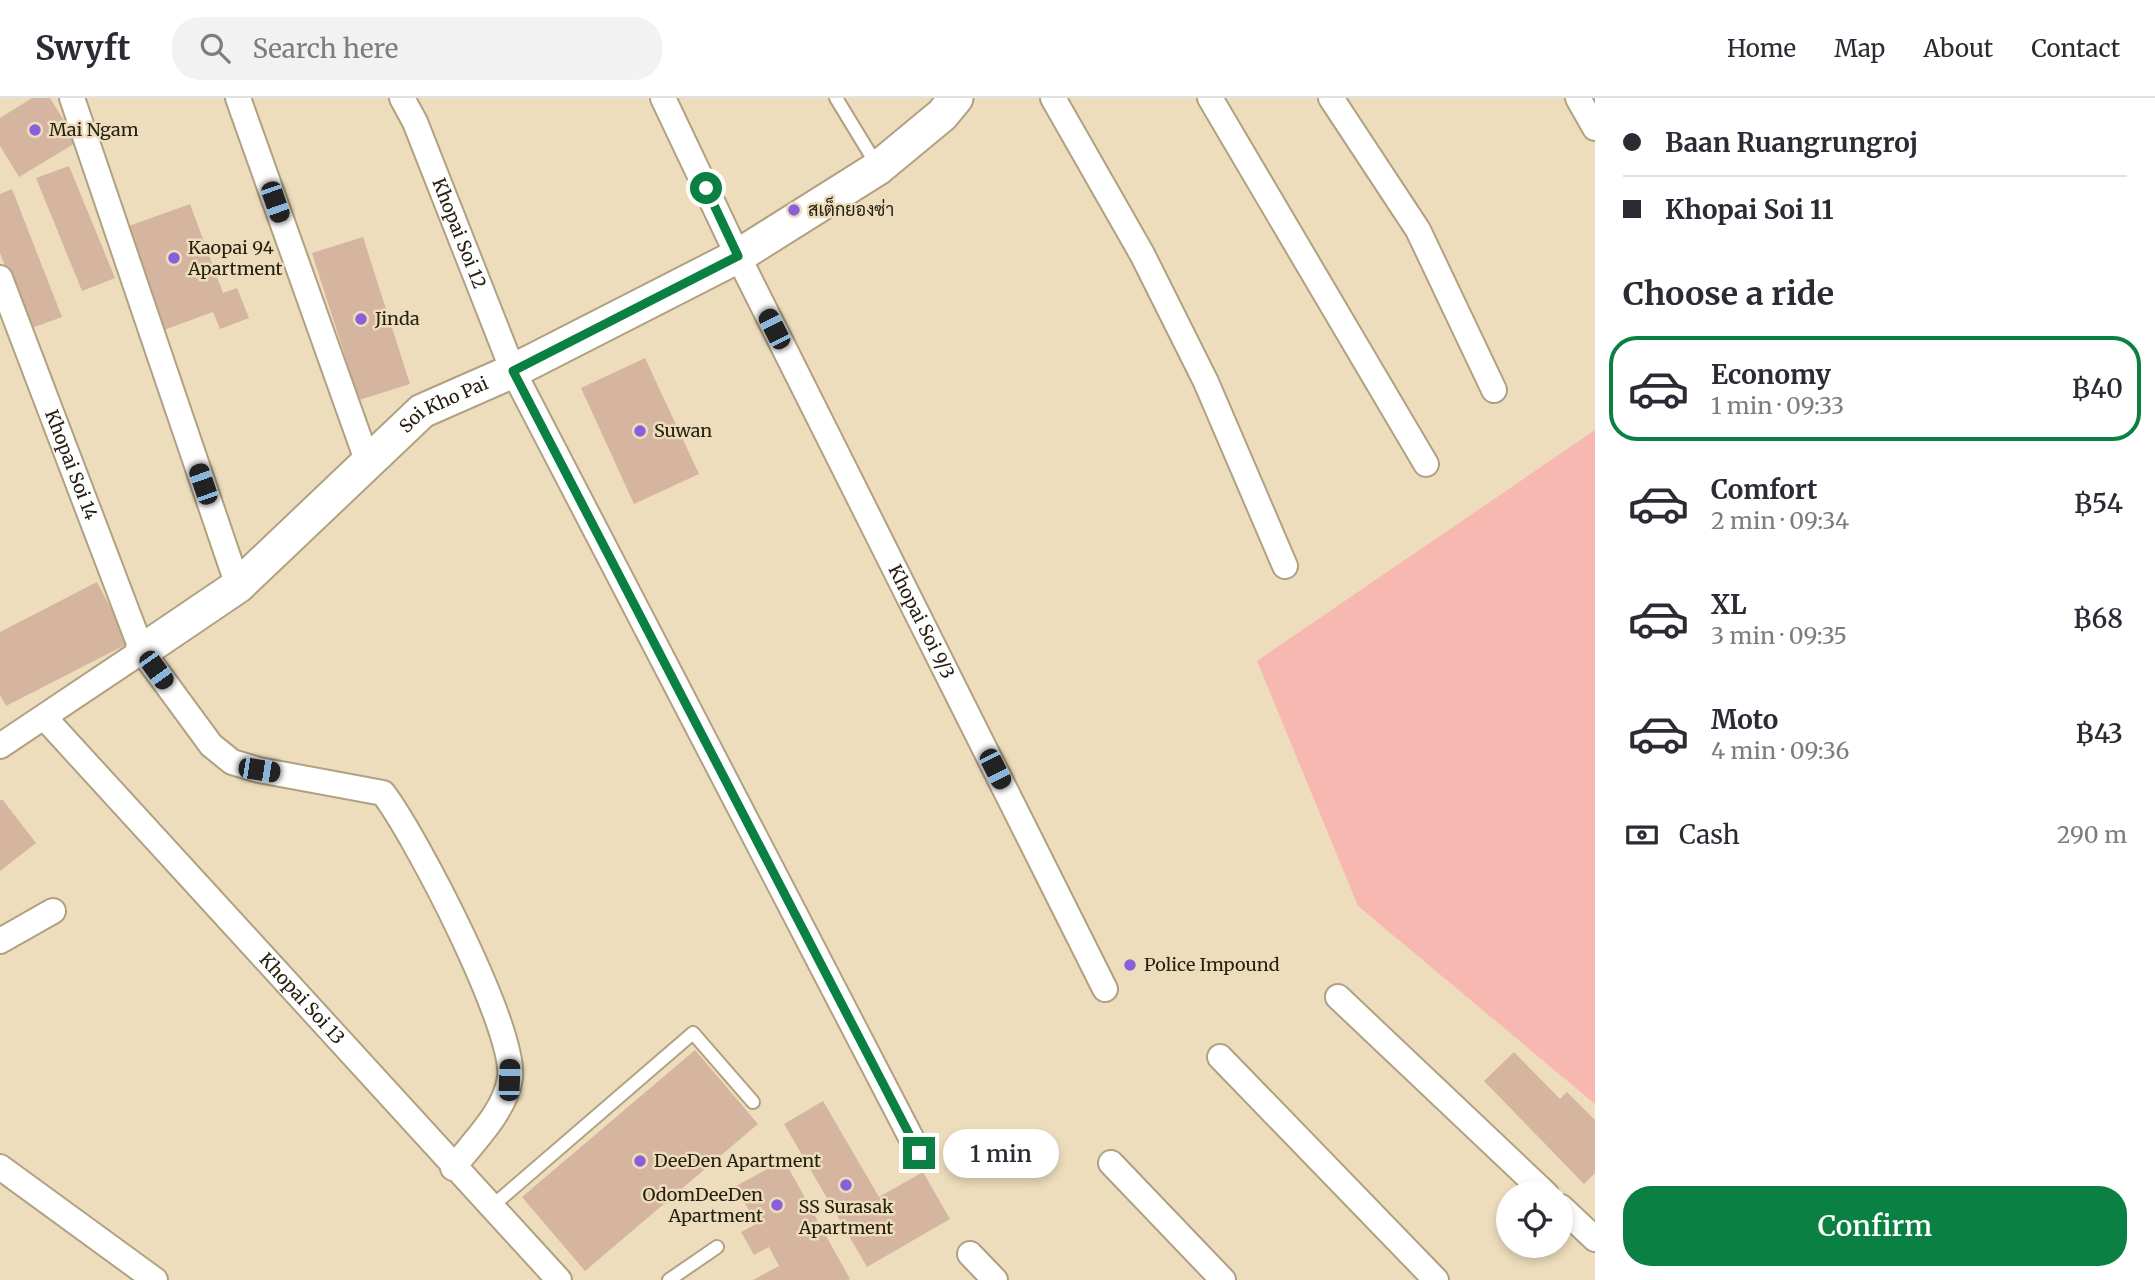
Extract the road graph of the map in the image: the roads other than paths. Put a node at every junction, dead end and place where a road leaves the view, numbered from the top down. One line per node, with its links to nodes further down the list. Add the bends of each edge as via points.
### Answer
1 (72, 98): 20 (street)
2 (238, 98): 17 (street)
3 (402, 98): 15 (street, Khopai Soi 12)
4 (663, 98): 13 (street, Khopai Soi 9/3)
5 (836, 98): 12 (lane)
6 (956, 98): 12 (street, Soi Kho Pai)
7 (1053, 98): 19 (street, via 1142,254 1206,382)
8 (1210, 98): 18 (street)
9 (1331, 98): 16 (street, via 1418,230)
10 (1578, 98): 11 (street)
11 (1595, 128)
12 (878, 167): 13 (street, Soi Kho Pai)
13 (738, 256): 15 (street, Soi Kho Pai); 26 (street, Khopai Soi 9/3)
14 (0, 278): 21 (street, Khopai Soi 14)
15 (513, 371): 17 (street, Soi Kho Pai, via 422,411); 30 (street, Khopai Soi 12)
16 (1494, 390)
17 (368, 463): 20 (street, Soi Kho Pai)
18 (1426, 464)
19 (1286, 566)
20 (237, 586): 21 (street, Soi Kho Pai)
21 (142, 651): 22 (street); 33 (street, Khopai Soi 14, via 211,746 232,762 366,788 383,793 392,805 431,872 488,996 510,1060 503,1101)
22 (44, 717): 23 (street); 33 (street, Khopai Soi 13)
23 (0, 746)
24 (53, 911): 25 (street)
25 (0, 942)
26 (1105, 989)
27 (1338, 997): 34 (street)
28 (1220, 1057): 45 (street)
29 (753, 1102): 35 (lane, via 693,1033)
30 (919, 1153)
31 (1111, 1163): 44 (street)
32 (0, 1167): 40 (street)
33 (453, 1168): 35 (street, Khopai Soi 13)
34 (1532, 1181)
35 (490, 1208): 41 (street, Khopai Soi 13)
36 (1573, 1218): 37 (street)
37 (1595, 1239)
38 (717, 1247): 42 (lane)
39 (970, 1254): 43 (street)
40 (155, 1280)
41 (559, 1280)
42 (669, 1280)
43 (995, 1280)
44 (1223, 1280)
45 (1436, 1280)

